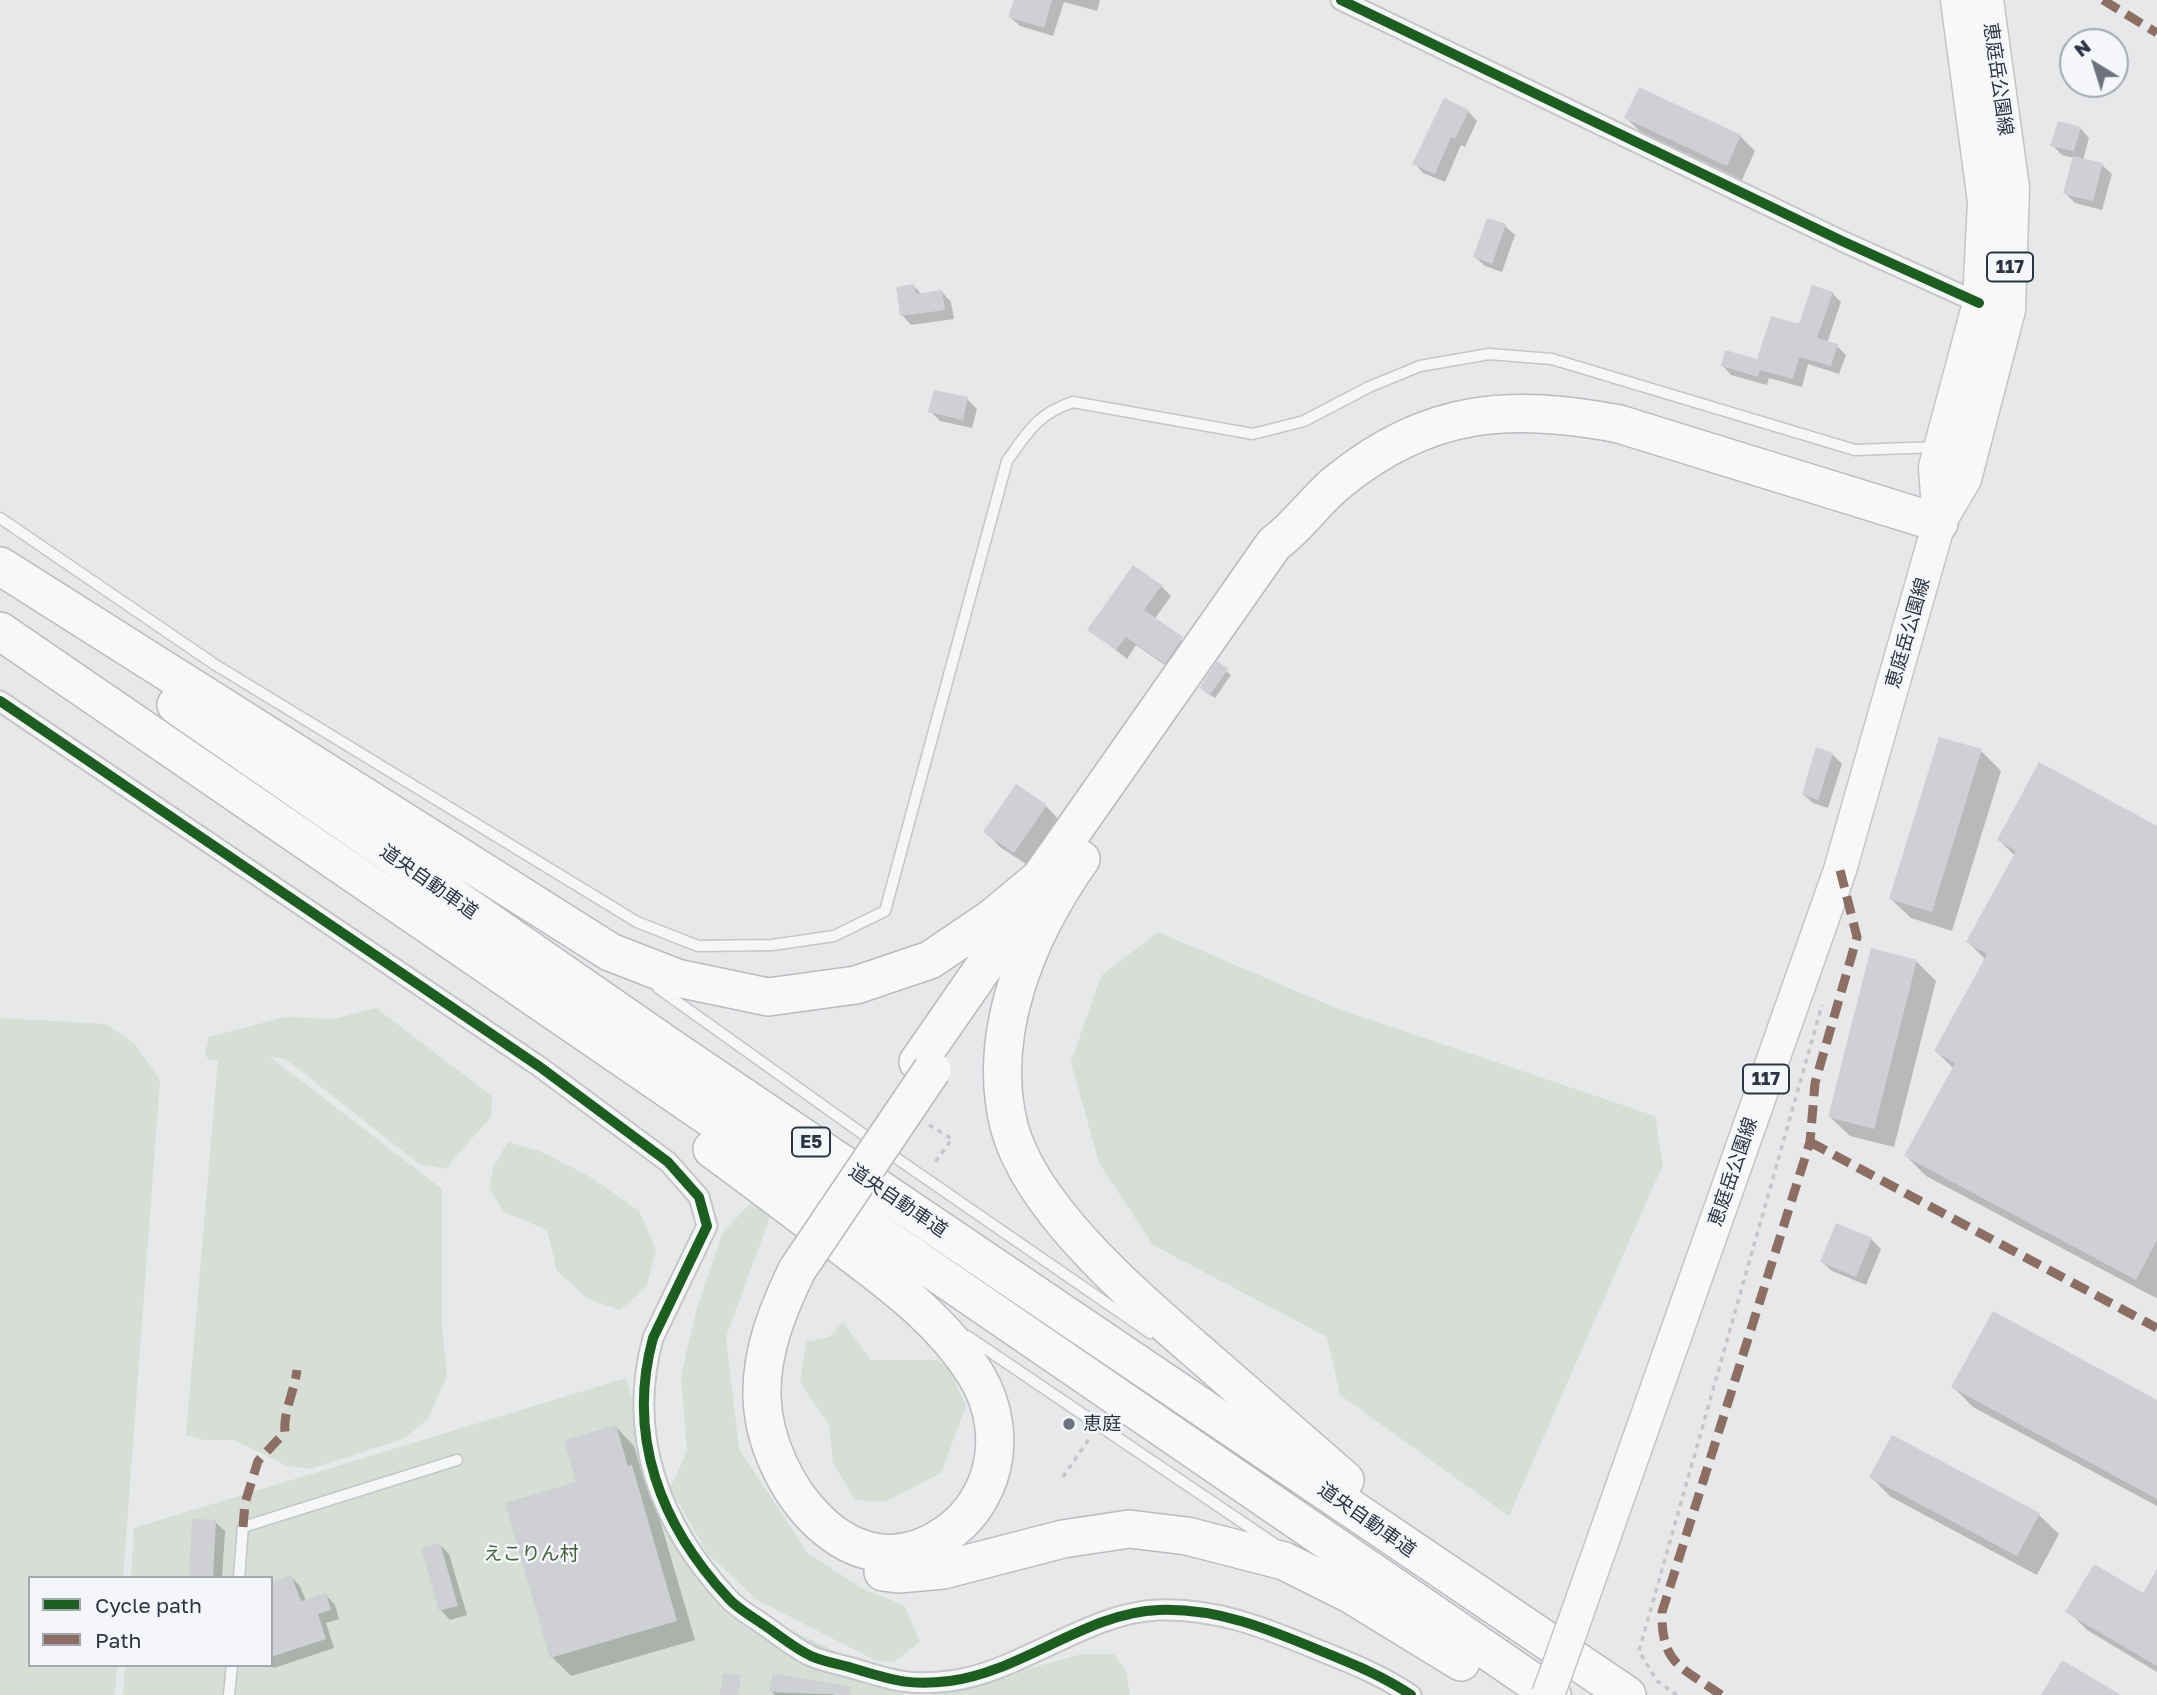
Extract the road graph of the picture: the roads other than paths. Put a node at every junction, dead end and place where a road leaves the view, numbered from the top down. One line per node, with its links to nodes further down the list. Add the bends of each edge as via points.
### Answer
1 (1341, 0): 4 (street)
2 (1957, 0): 4 (main road, 恵庭岳公園線 / 117, via 1984,201)
3 (1987, 0): 7 (main road, 恵庭岳公園線 / 117, via 2013,188 2009,310 1965,479)
4 (1979, 303): 5 (main road, 恵庭岳公園線 / 117)
5 (1941, 447): 6 (lane, via 1855,450 1552,359 1489,354 1420,366 1304,421 1253,434 1073,402 1049,410 1007,461 885,911 834,936 772,945 698,946 636,922 214,664); 7 (main road, 恵庭岳公園線 / 117, via 1935,467)
6 (0, 518)
7 (1939, 523): 13 (highway, via 1619,424 1533,412 1485,414 1433,425 1387,447 1337,482 1296,528 1275,544); 30 (main road, 恵庭岳公園線 / 117, bridge, via 1840,870)
8 (0, 566): 14 (highway)
9 (0, 582): 25 (highway, 道央自動車道 / E5, via 503,934 1160,1376)
10 (0, 631): 12 (highway, 道央自動車道 / E5)
11 (0, 701): 28 (street, via 540,1067 668,1162 699,1197 707,1226 648,1357 644,1410 650,1463 666,1511 730,1601 788,1642 811,1656 906,1685 953,1681 1112,1620 1156,1610 1208,1612 1252,1623 1381,1675)
12 (117, 710): 18 (highway); 30 (highway, 道央自動車道 / E5)
13 (1049, 885): 14 (highway, via 930,960 856,985 768,997 677,978); 17 (highway, bridge); 21 (highway, via 1002,1046 1002,1090 1010,1129 1027,1167 1077,1235 1151,1310)
14 (610, 953): 15 (lane)
15 (643, 976)
16 (654, 984): 19 (lane)
17 (791, 1264): 18 (highway, via 764,1360 765,1425 776,1461 810,1513 834,1535 879,1553 906,1552 932,1544 953,1530 985,1489 995,1457 985,1391 959,1351); 24 (highway, via 759,1313 748,1344 743,1370 744,1415 766,1481 802,1530 826,1550 862,1568 898,1574 943,1570 1063,1539 1129,1529 1187,1536 1284,1561)
18 (915, 1301): 24 (lane)
19 (1156, 1337)
20 (1191, 1361): 21 (lane)
21 (1282, 1425): 25 (highway)
22 (457, 1460): 23 (lane, via 243,1527)
23 (239, 1576)
24 (1350, 1594): 29 (highway)
25 (1480, 1598): 31 (highway, 道央自動車道 / E5)
26 (232, 1667): 27 (lane)
27 (229, 1695)
28 (1411, 1695)
29 (1512, 1695)
30 (1550, 1695)
31 (1628, 1695)

